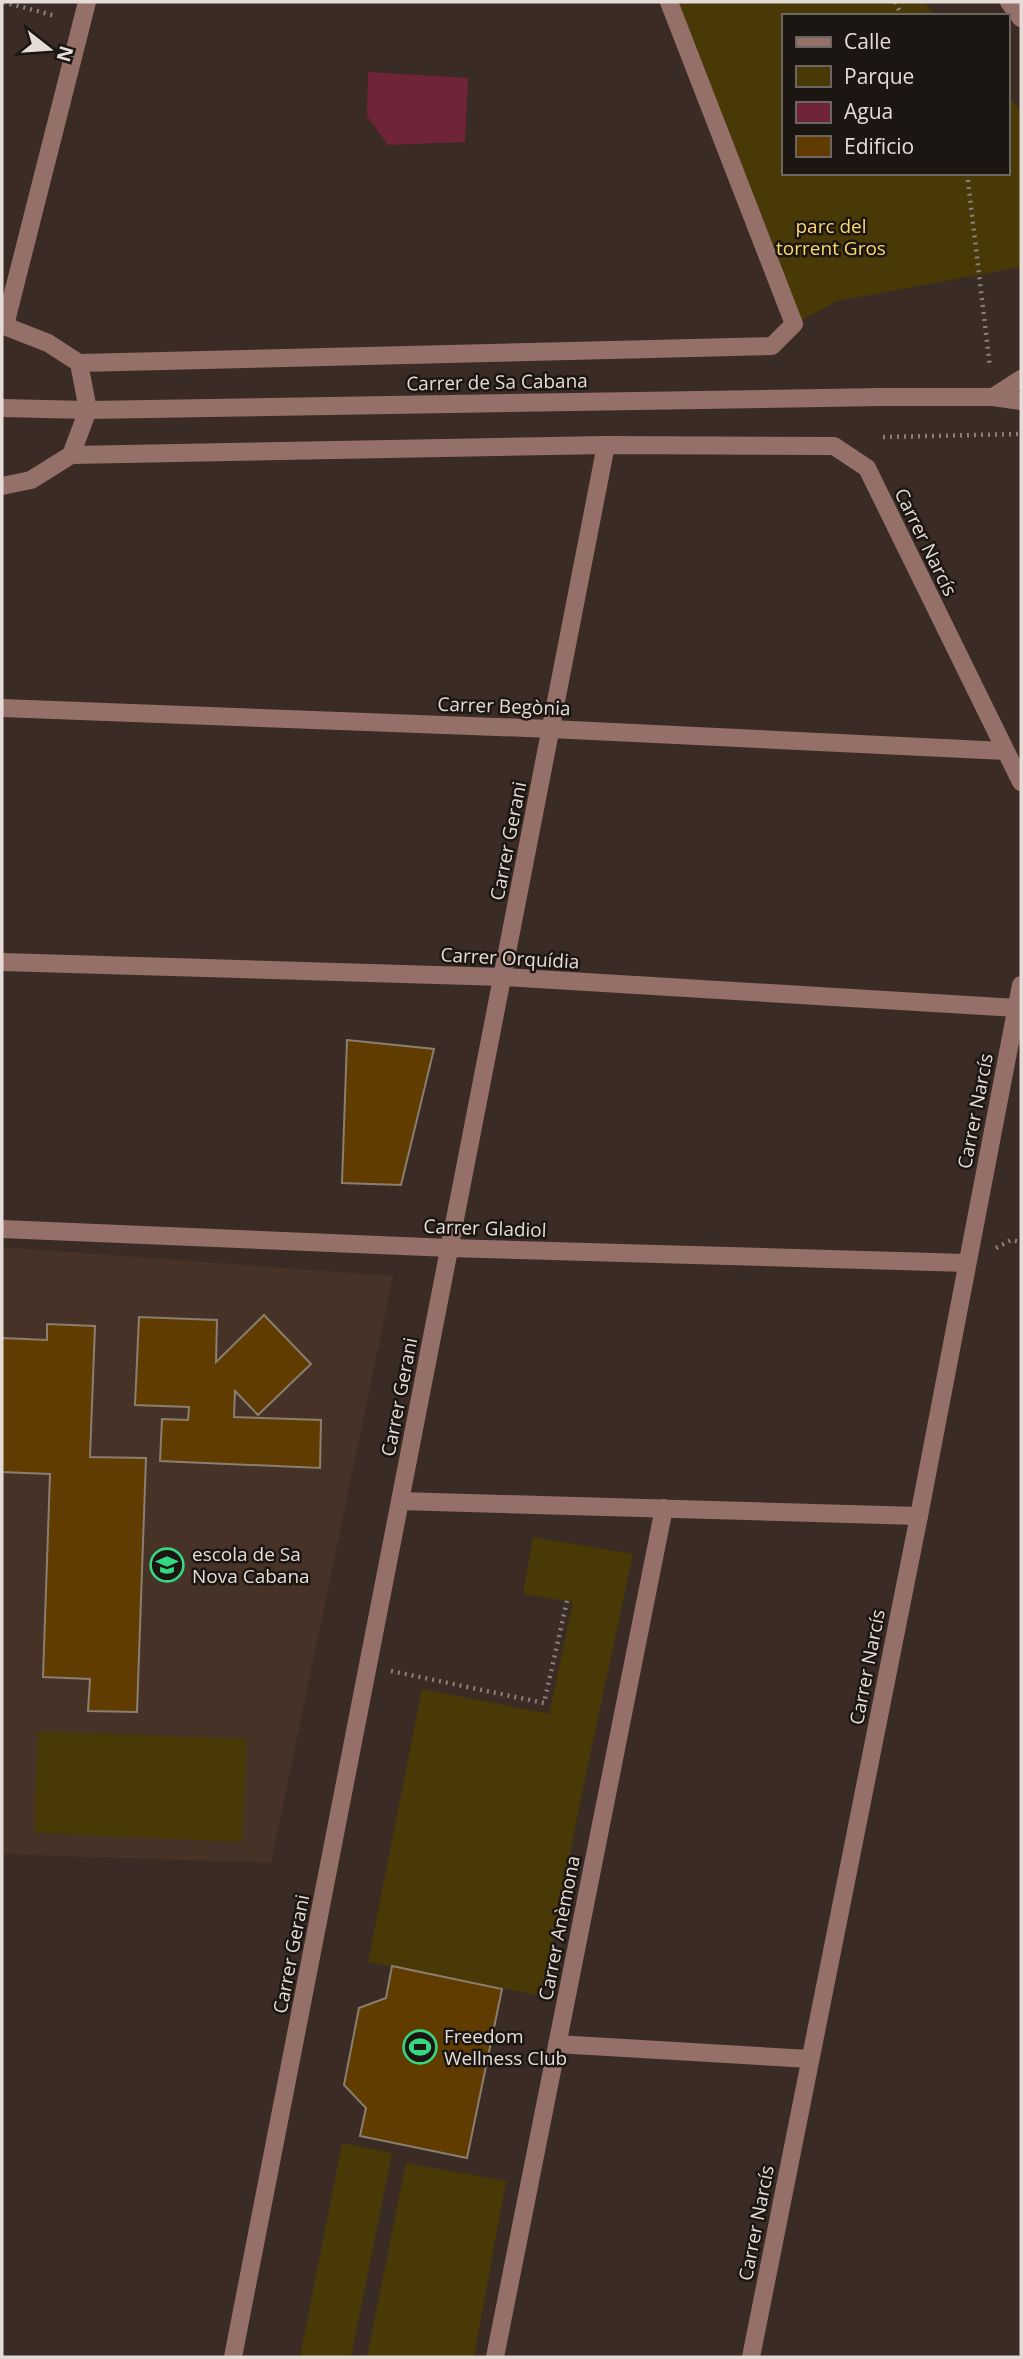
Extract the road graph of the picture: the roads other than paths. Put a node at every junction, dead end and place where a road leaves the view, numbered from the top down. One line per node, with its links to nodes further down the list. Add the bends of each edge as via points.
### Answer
1 (87, 2): 5 (street)
2 (669, 2): 6 (street, via 794,324 772,346)
3 (1009, 2): 4 (street)
4 (1021, 18)
5 (3, 325): 6 (street, via 48,343)
6 (79, 363): 11 (street)
7 (1021, 379): 8 (street)
8 (993, 397): 9 (street, Carrer de Sa Cabana); 11 (street, Carrer de Sa Cabana)
9 (1021, 401)
10 (2, 408): 11 (street, Carrer de Sa Cabana)
11 (88, 410): 13 (street)
12 (606, 445): 13 (street); 16 (street, Carrer Gerani); 17 (street, Carrer Narcís, via 834,446 867,468)
13 (71, 455): 14 (street, via 31,480)
14 (2, 486)
15 (2, 708): 16 (street, Carrer Begònia)
16 (551, 729): 17 (street, Carrer Begònia); 20 (street, Carrer Gerani)
17 (1005, 751): 18 (street, Carrer Narcís)
18 (1021, 782)
19 (2, 962): 20 (street, Carrer Orquídia)
20 (503, 977): 22 (street, Carrer Orquídia); 24 (street, Carrer Gerani)
21 (1021, 985): 22 (street, Carrer Narcís)
22 (1017, 1008): 25 (street, Carrer Narcís)
23 (2, 1230): 24 (street, Carrer Gladiol)
24 (450, 1248): 25 (street, Carrer Gladiol); 26 (street, Carrer Gerani)
25 (967, 1263): 28 (street, Carrer Narcís)
26 (400, 1502): 27 (street); 31 (street, Carrer Gerani)
27 (664, 1508): 28 (street); 29 (street, Carrer Anèmona)
28 (919, 1516): 30 (street, Carrer Narcís)
29 (557, 2044): 30 (street); 32 (street, Carrer Anèmona)
30 (809, 2059): 33 (street, Carrer Narcís)
31 (233, 2357)
32 (495, 2357)
33 (751, 2357)

